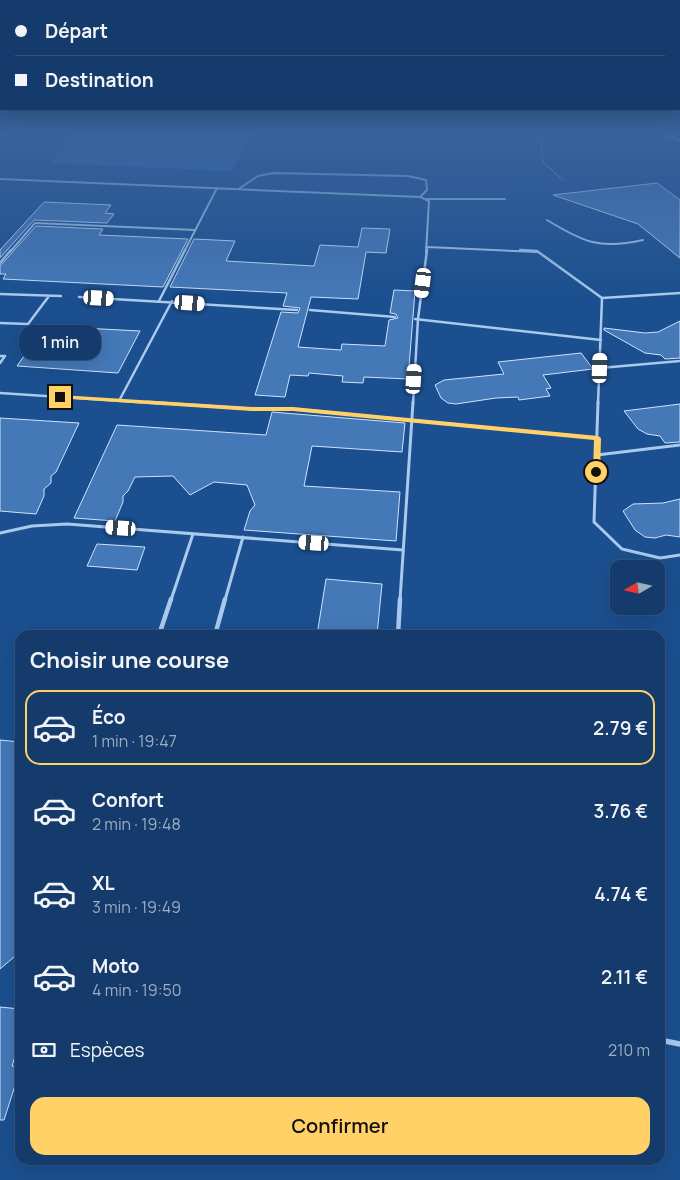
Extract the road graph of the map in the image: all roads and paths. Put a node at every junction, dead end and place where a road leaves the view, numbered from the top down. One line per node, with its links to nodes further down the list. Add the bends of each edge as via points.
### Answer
1 (217, 188): 9 (lane)
2 (218, 188): 4 (lane)
3 (427, 188): 5 (lane)
4 (239, 189): 5 (lane)
5 (420, 197): 6 (lane)
6 (427, 198): 7 (lane); 11 (lane)
7 (505, 199)
8 (547, 220): 10 (lane, via 589,244 621,246)
9 (195, 230): 12 (lane, via 36,223); 19 (lane)
10 (643, 240)
11 (427, 247): 18 (lane, via 537,251); 24 (lane)
12 (0, 263)
13 (680, 293): 18 (lane)
14 (0, 294): 15 (lane)
15 (49, 296): 16 (lane); 25 (lane, via 28,324)
16 (61, 296)
17 (79, 297): 19 (lane)
18 (602, 298): 26 (lane)
19 (159, 301): 20 (lane)
20 (172, 302): 21 (lane); 32 (lane)
21 (297, 310)
22 (310, 310): 23 (lane)
23 (395, 317)
24 (417, 319): 26 (lane); 33 (lane)
25 (0, 323)
26 (601, 340): 30 (lane)
27 (0, 356): 29 (lane, via 5,356)
28 (680, 361): 30 (lane)
29 (0, 363)
30 (600, 368): 34 (lane)
31 (0, 393): 32 (lane)
32 (119, 401): 33 (lane, via 293,409)
33 (412, 419): 34 (lane); 40 (lane)
34 (598, 438): 36 (lane)
35 (680, 445): 36 (lane)
36 (597, 454): 41 (lane, via 594,522 622,549 660,558)
37 (0, 533): 38 (lane, via 32,526 67,524)
38 (193, 534): 39 (lane); 42 (lane)
39 (243, 537): 40 (lane); 43 (lane)
40 (403, 550): 44 (lane)
41 (680, 555)
42 (161, 630)
43 (216, 630)
44 (398, 630)
45 (665, 1041): 46 (lane)
46 (680, 1044)

